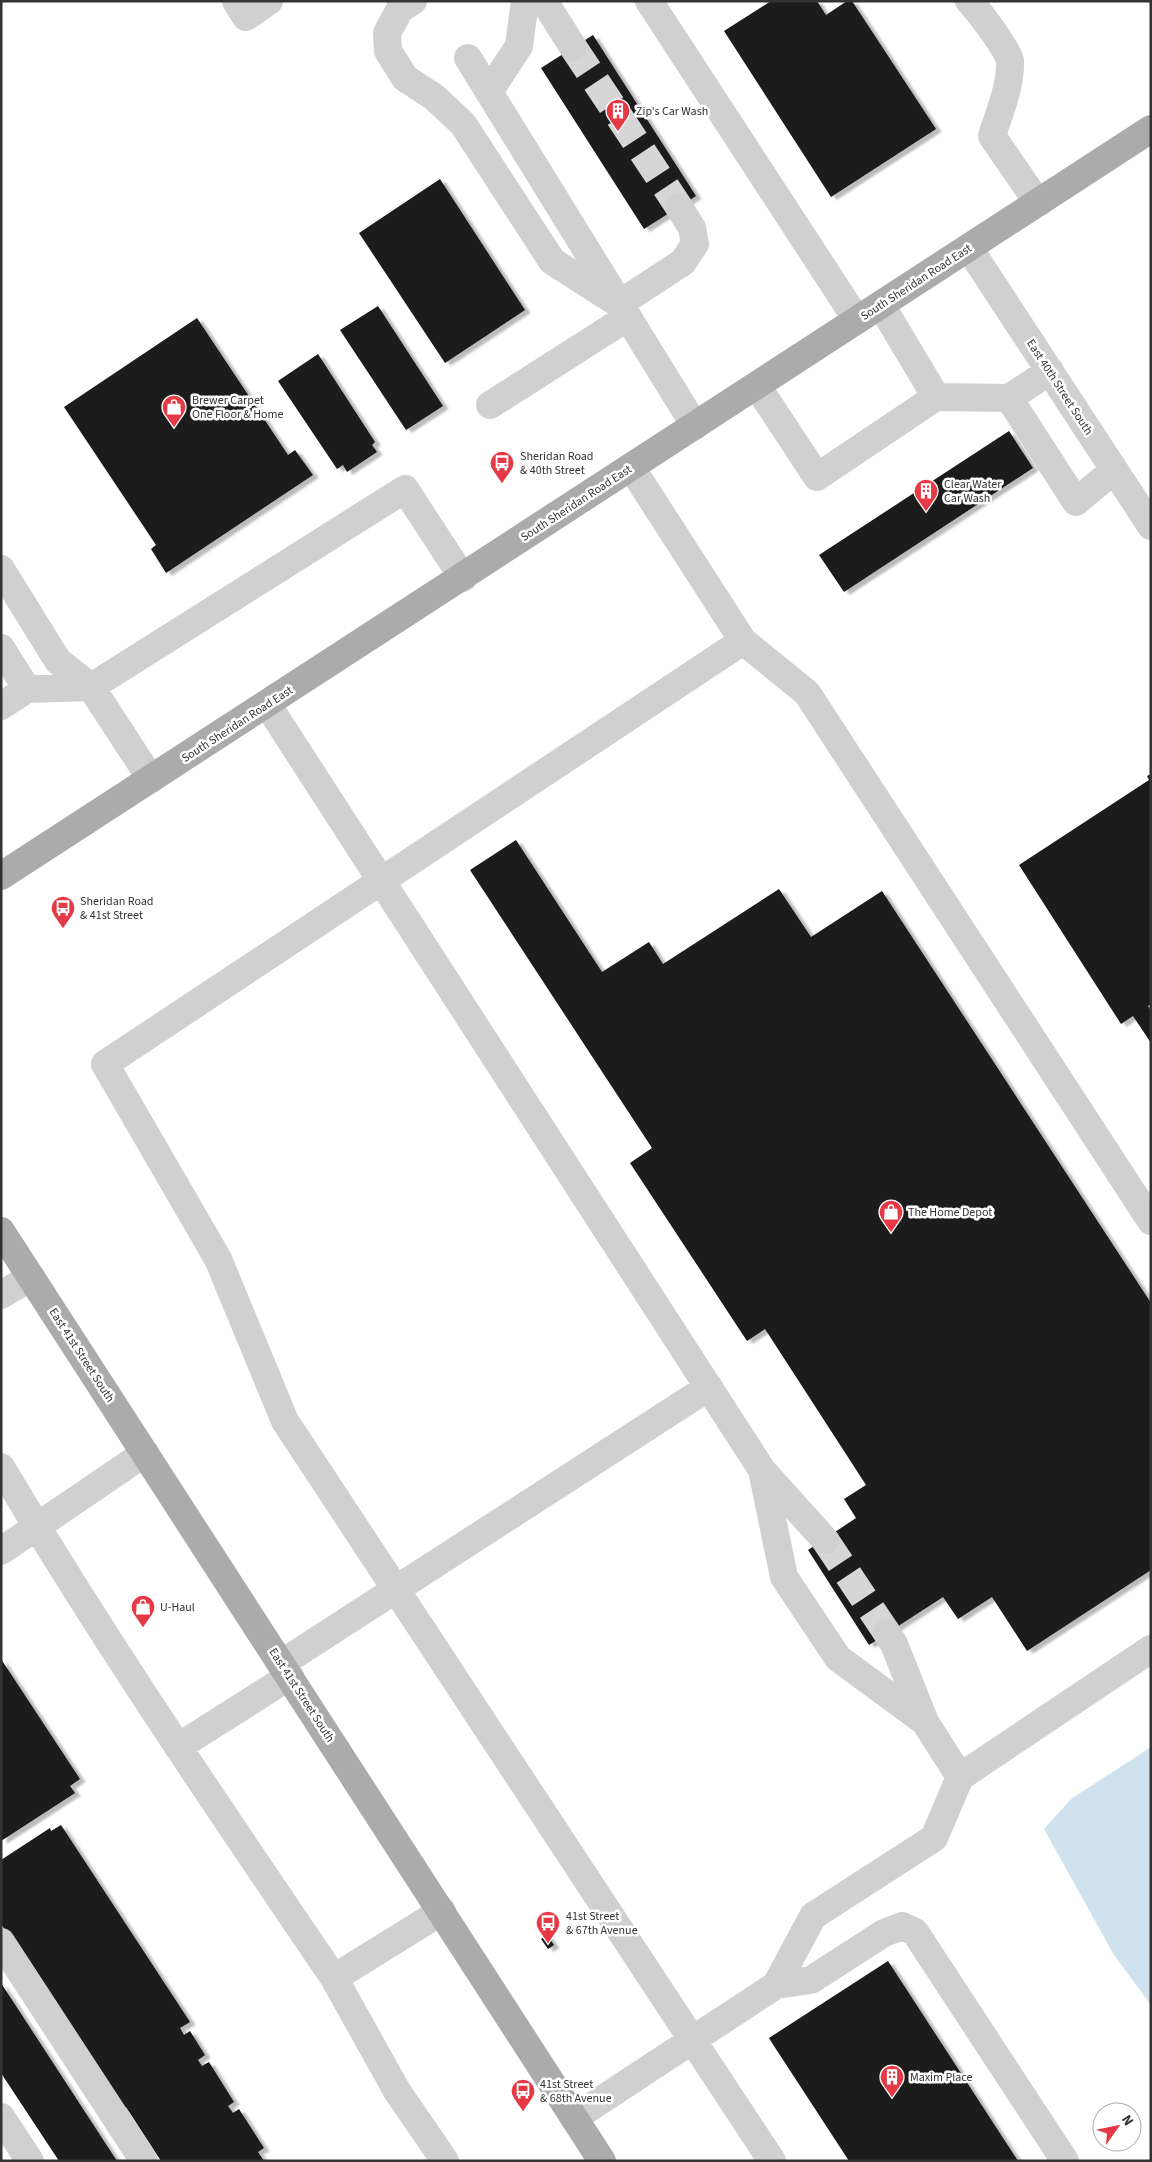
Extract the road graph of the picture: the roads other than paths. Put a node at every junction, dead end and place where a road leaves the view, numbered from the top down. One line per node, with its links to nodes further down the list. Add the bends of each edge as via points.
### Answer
1 (236, 1): 2 (street, via 246,17)
2 (269, 1)
3 (413, 1): 16 (street, via 400,9 387,33 388,51 405,78 434,96 463,124 552,261)
4 (525, 1): 10 (street, via 519,46)
5 (544, 1): 8 (street)
6 (649, 1): 17 (street)
7 (969, 1): 12 (street, via 980,11 1010,59 1009,78 992,136)
8 (573, 47)
9 (468, 58): 10 (street)
10 (489, 92): 16 (street)
11 (1151, 129): 12 (main road, South Sheridan Road East)
12 (1038, 203): 14 (main road, South Sheridan Road East)
13 (679, 207): 16 (street, via 692,228 695,244 683,262)
14 (969, 248): 15 (main road, South Sheridan Road East); 18 (street, East 40th Street South)
15 (881, 305): 17 (main road, South Sheridan Road East); 20 (street)
16 (624, 311): 22 (street); 23 (street)
17 (858, 320): 19 (main road, South Sheridan Road East)
18 (1050, 371): 21 (street); 25 (street, East 40th Street South)
19 (757, 386): 20 (street, via 817,477); 23 (main road, South Sheridan Road East)
20 (936, 396): 21 (street)
21 (1009, 398): 25 (street, via 1076,502)
22 (490, 405)
23 (695, 426): 24 (main road, South Sheridan Road East)
24 (631, 467): 28 (main road, South Sheridan Road East); 29 (street)
25 (1114, 470): 26 (street, East 40th Street South)
26 (1151, 526)
27 (1, 569): 31 (street, via 58,661)
28 (463, 578): 31 (street, via 405,490); 33 (main road, South Sheridan Road East)
29 (743, 641): 37 (street); 38 (street, via 807,693)
30 (1, 648): 32 (street)
31 (91, 687): 32 (street); 35 (street)
32 (27, 689): 34 (street)
33 (268, 704): 35 (main road, South Sheridan Road East); 37 (street)
34 (1, 706)
35 (151, 779): 36 (main road, South Sheridan Road East)
36 (1, 876)
37 (382, 880): 42 (street); 49 (street, via 105,1064 218,1259 286,1421)
38 (1151, 1221)
39 (1, 1231): 40 (main road, East 41st Street South)
40 (31, 1277): 41 (street); 43 (main road, East 41st Street South)
41 (1, 1295)
42 (708, 1387): 45 (street); 49 (street)
43 (145, 1453): 46 (street); 52 (main road, East 41st Street South)
44 (1, 1467): 46 (street)
45 (762, 1470): 47 (street); 53 (street, via 784,1577 838,1658)
46 (37, 1528): 48 (street); 54 (street)
47 (825, 1540)
48 (1, 1551)
49 (396, 1590): 52 (street); 60 (street)
50 (887, 1633): 53 (street)
51 (1151, 1649): 55 (street)
52 (286, 1670): 54 (street); 56 (main road, East 41st Street South)
53 (925, 1722): 55 (street)
54 (178, 1747): 58 (street)
55 (960, 1777): 59 (street, via 934,1838 814,1916)
56 (442, 1912): 58 (street); 62 (main road, East 41st Street South)
57 (1, 1942): 64 (street)
58 (334, 1978): 65 (street, via 397,2091)
59 (776, 1985): 60 (street); 68 (street, via 811,1980 902,1926 915,1932)
60 (694, 2040): 62 (street); 67 (street)
61 (1, 2117): 63 (street)
62 (574, 2118): 66 (main road, East 41st Street South)
63 (30, 2161)
64 (144, 2161)
65 (445, 2161)
66 (602, 2161)
67 (772, 2161)
68 (1065, 2161)

